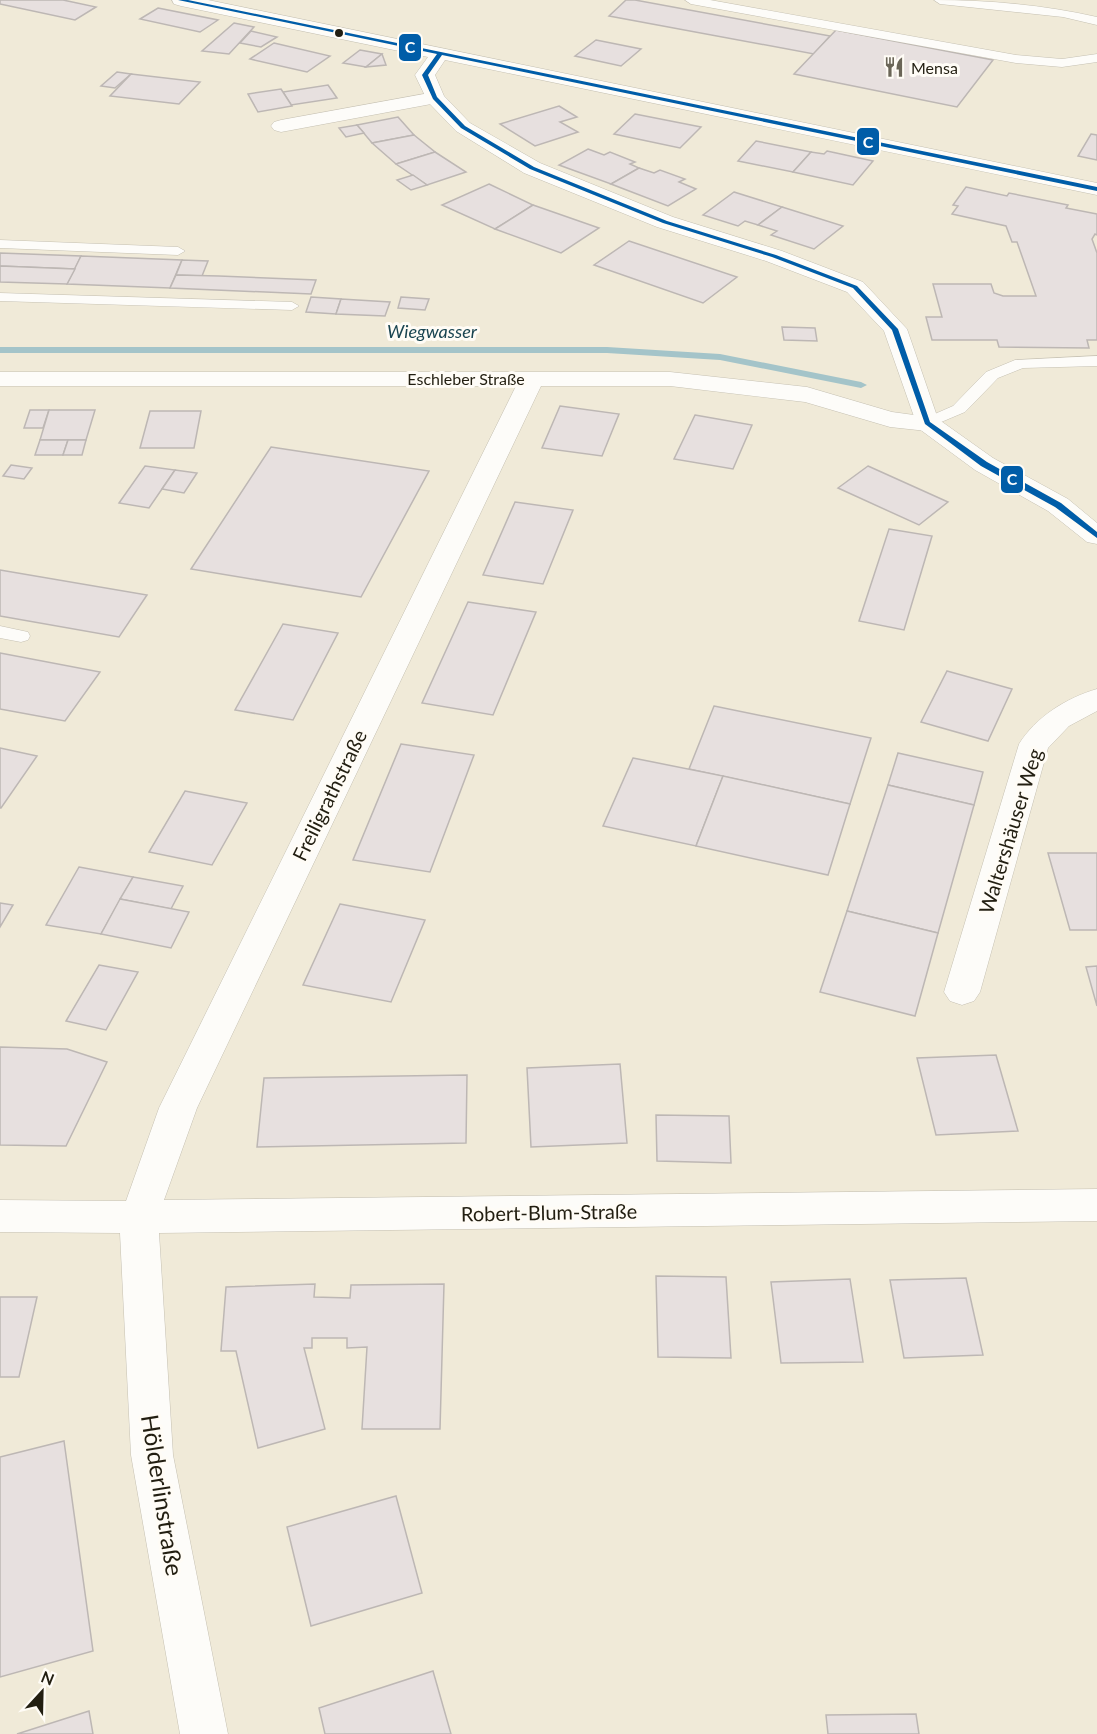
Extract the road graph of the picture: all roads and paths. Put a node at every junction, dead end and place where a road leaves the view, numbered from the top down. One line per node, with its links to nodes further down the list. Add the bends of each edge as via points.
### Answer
1 (181, 0): 5 (street)
2 (691, 0): 6 (lane, via 1016,59 1062,63)
3 (940, 0): 4 (lane, via 1063,13)
4 (1097, 21)
5 (440, 54): 7 (street, via 425,75); 9 (street)
6 (1097, 58)
7 (435, 98): 8 (street); 17 (street, via 463,127 532,168 665,222 855,286 895,329)
8 (281, 126)
9 (1097, 189)
10 (0, 244): 11 (lane)
11 (178, 252)
12 (0, 297): 13 (lane)
13 (292, 306)
14 (1097, 361): 17 (lane, via 1021,363 992,375 959,409)
15 (0, 379): 16 (street, Eschleber Straße)
16 (532, 379): 17 (street, Eschleber Straße, via 682,380 807,395 890,419); 25 (street, Freiligrathstraße, via 178,1108)
17 (927, 423): 18 (street, via 984,464 1059,505)
18 (1097, 536)
19 (0, 632): 20 (lane)
20 (21, 636)
21 (1097, 699): 22 (street, Waltershäuser Weg, via 1058,719 1034,744)
22 (962, 992)
23 (1097, 1205): 25 (street, Robert-Blum-Straße)
24 (0, 1216): 25 (street, Robert-Blum-Straße)
25 (139, 1217): 26 (street, Hölderlinstraße, via 152,1455)
26 (204, 1734)

